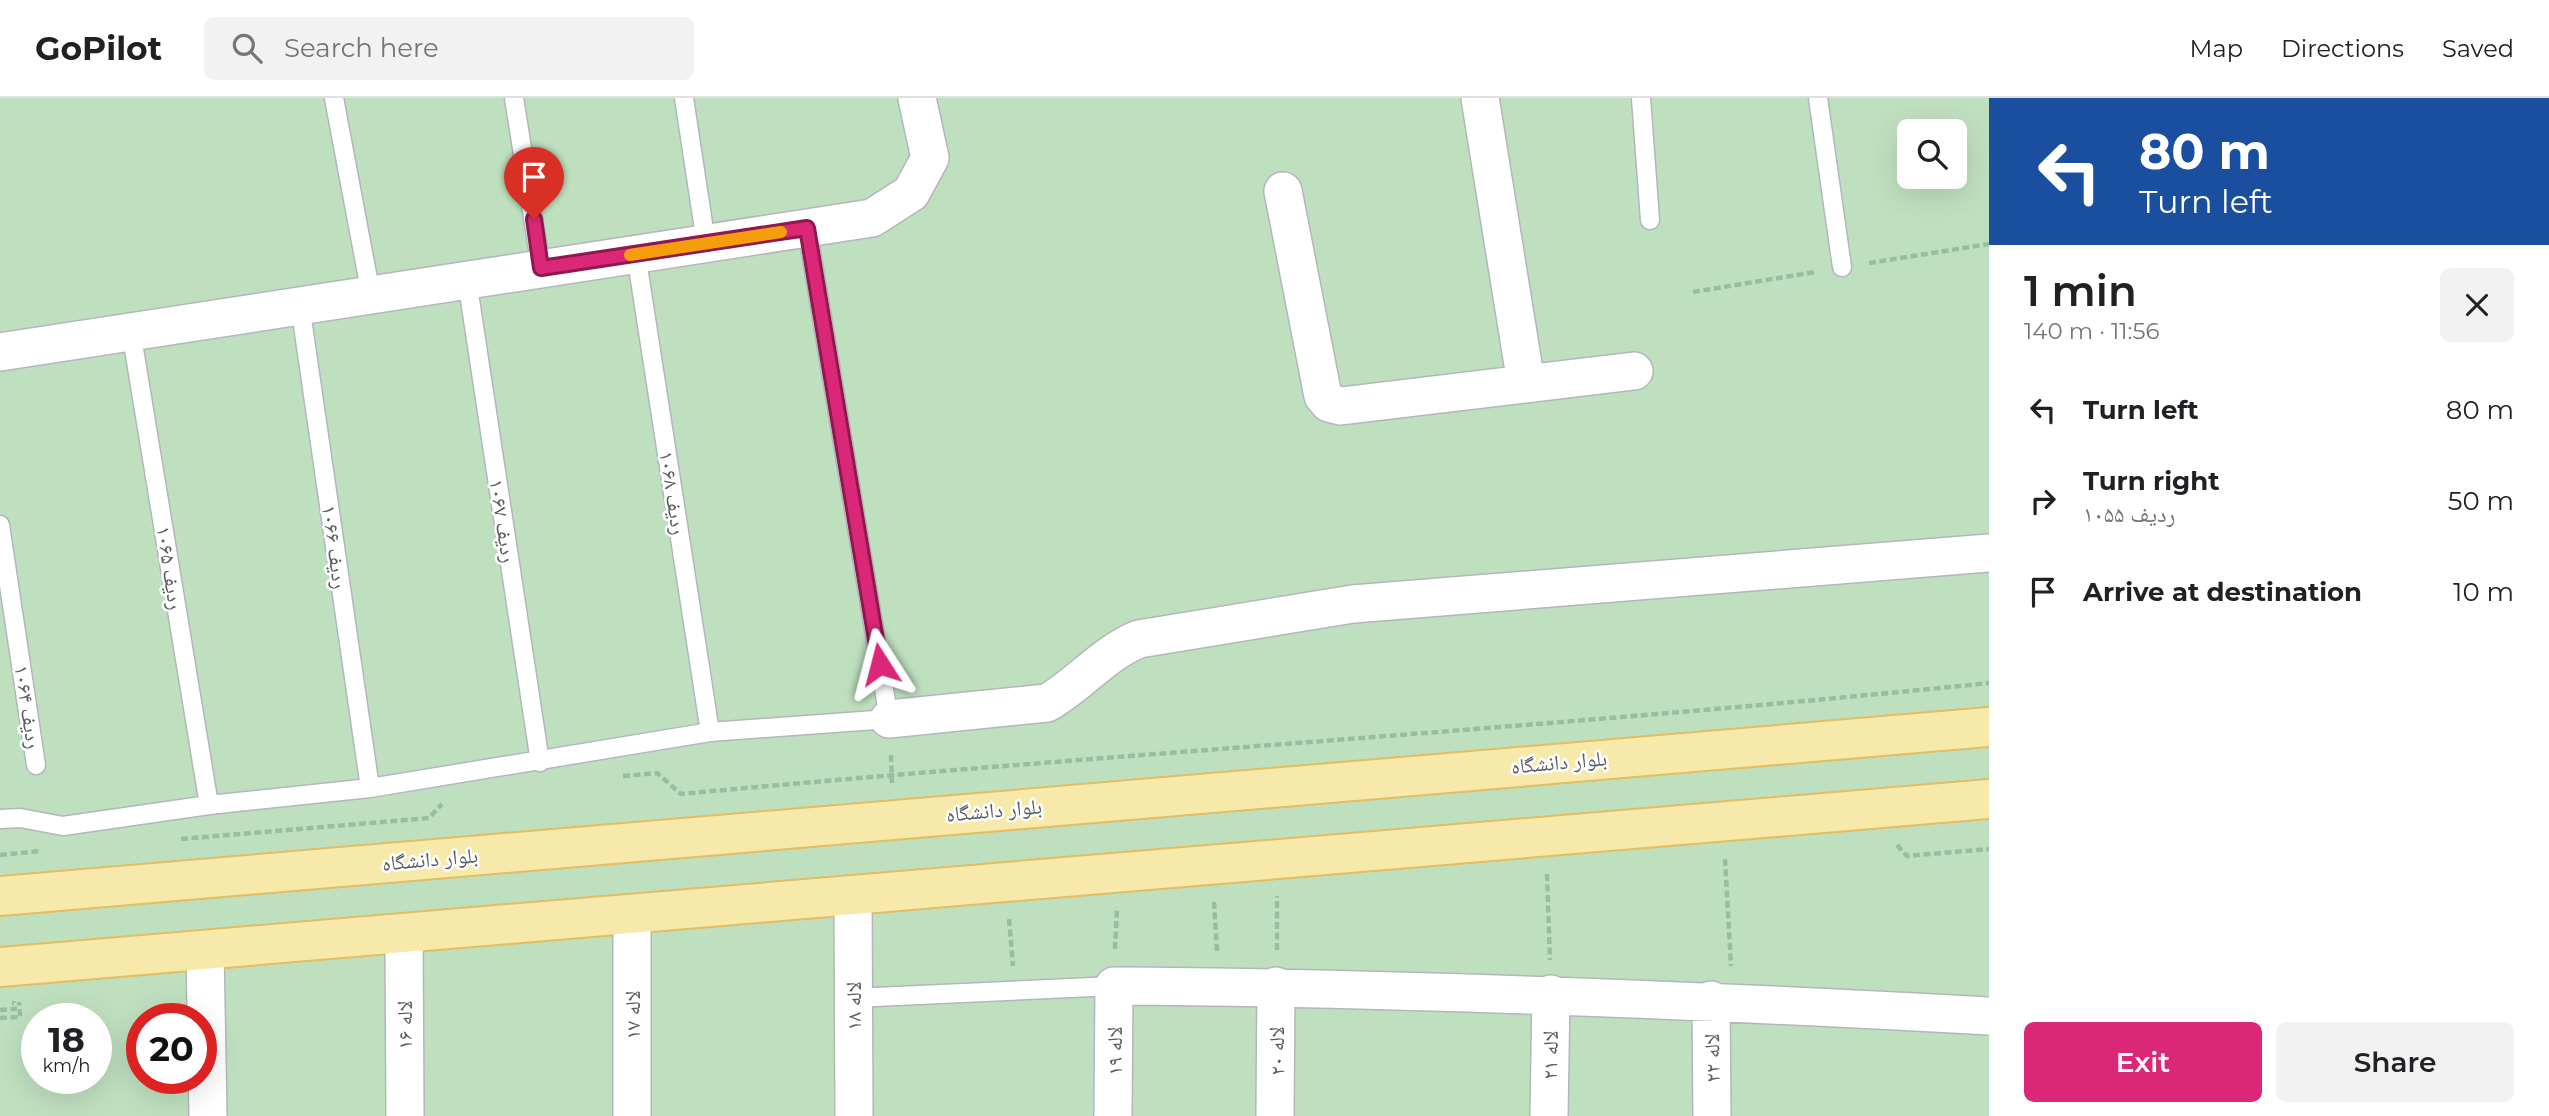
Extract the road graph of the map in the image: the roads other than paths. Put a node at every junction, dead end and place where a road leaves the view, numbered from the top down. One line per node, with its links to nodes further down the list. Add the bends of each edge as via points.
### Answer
1 (334, 98): 16 (lane)
2 (514, 98): 14 (lane)
3 (684, 98): 11 (lane)
4 (917, 98): 10 (street, via 930,158 911,194 872,218)
5 (1480, 98): 21 (street)
6 (1641, 98): 9 (lane)
7 (1818, 98): 13 (lane)
8 (1283, 191): 21 (street, via 1323,396 1329,403 1341,406)
9 (1650, 220)
10 (807, 228): 11 (street); 24 (lane)
11 (706, 243): 12 (street)
12 (636, 254): 14 (street); 26 (lane, ردیف ۱۰۶۸)
13 (1842, 267)
14 (541, 268): 15 (street)
15 (467, 280): 16 (street); 27 (lane, ردیف ۱۰۶۷)
16 (371, 295): 17 (street)
17 (300, 306): 18 (street); 29 (lane, ردیف ۱۰۶۶)
18 (131, 331): 19 (street); 31 (lane, ردیف ۱۰۶۵)
19 (0, 352)
20 (1634, 371): 21 (street)
21 (1526, 383)
22 (0, 525): 28 (lane, ردیف ۱۰۶۴)
23 (1989, 553): 24 (street, via 1353,604 1139,639 1047,703)
24 (889, 719): 26 (lane)
25 (1989, 727): 34 (main road, بلوار دانشگاه)
26 (710, 732): 27 (lane)
27 (540, 761): 29 (lane)
28 (36, 765)
29 (370, 788): 31 (lane)
30 (1989, 799): 33 (main road)
31 (209, 805): 32 (lane, via 64,825)
32 (0, 819)
33 (853, 895): 35 (main road); 42 (street, لاله ۱۸)
34 (0, 896)
35 (632, 914): 36 (main road); 47 (street, لاله ۱۷)
36 (404, 933): 37 (main road); 46 (street, لاله ۱۶)
37 (205, 950): 38 (main road); 45 (street)
38 (0, 967)
39 (1114, 986): 40 (street); 42 (lane); 49 (street, لاله ۱۹)
40 (1276, 986): 41 (street); 50 (street, لاله ۲۰)
41 (1551, 994): 43 (street); 51 (street, لاله ۲۱)
42 (853, 998): 48 (street, لاله ۱۸)
43 (1722, 1001): 44 (street); 52 (street, لاله ۲۲)
44 (1989, 1016)
45 (208, 1116)
46 (405, 1116)
47 (632, 1116)
48 (854, 1116)
49 (1113, 1116)
50 (1275, 1116)
51 (1549, 1116)
52 (1712, 1116)

